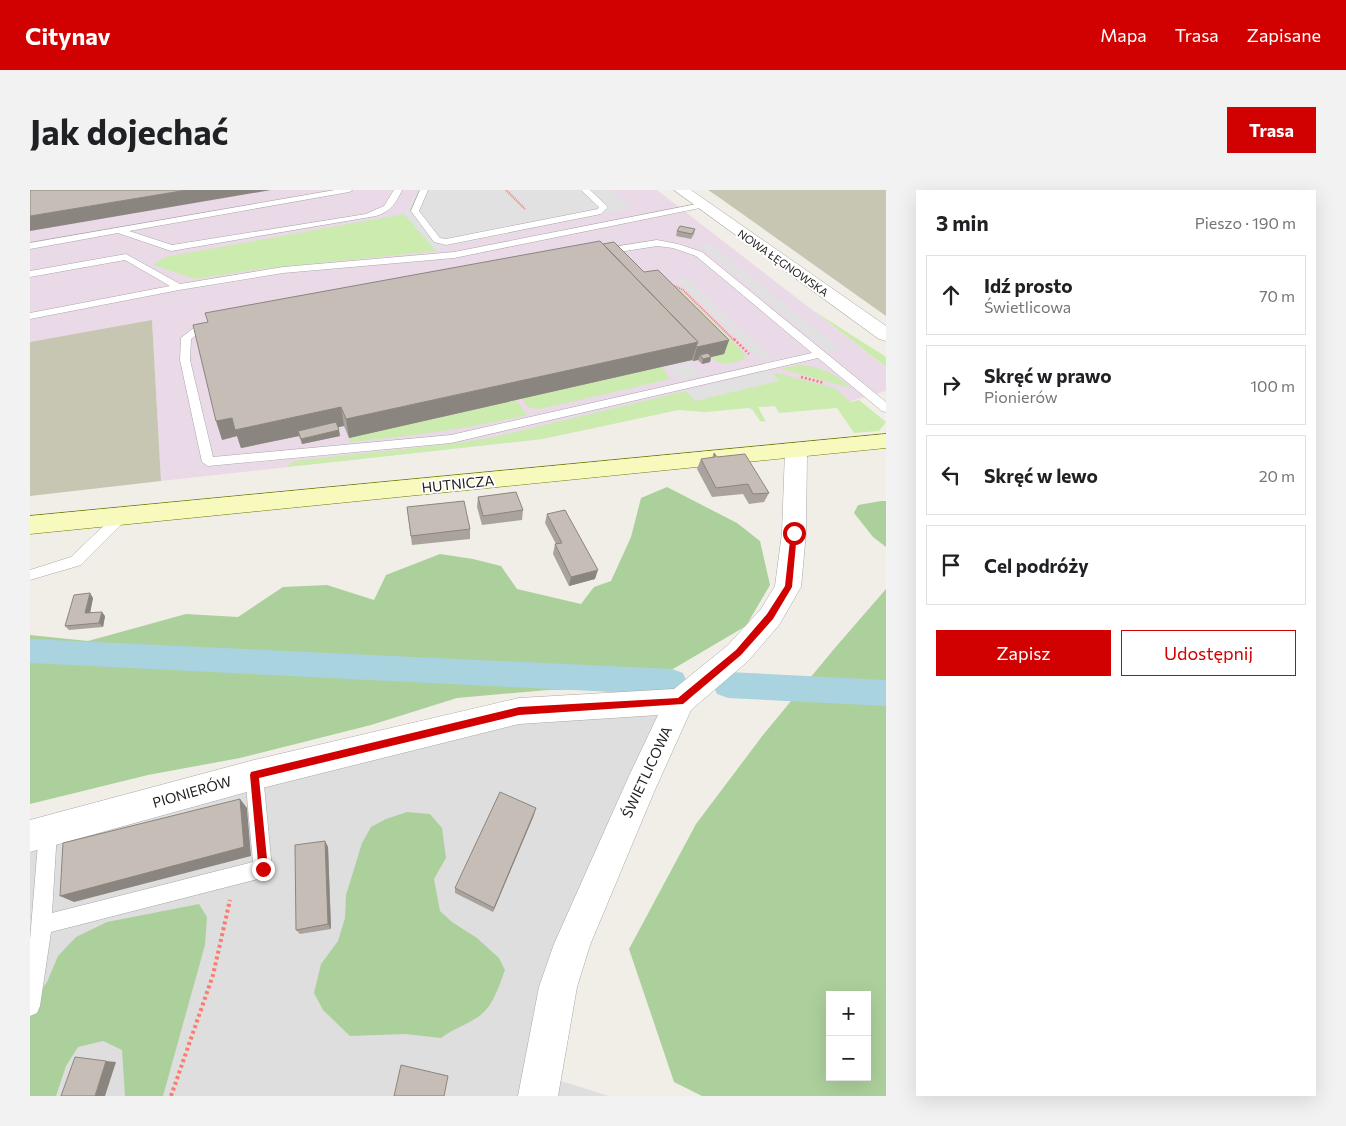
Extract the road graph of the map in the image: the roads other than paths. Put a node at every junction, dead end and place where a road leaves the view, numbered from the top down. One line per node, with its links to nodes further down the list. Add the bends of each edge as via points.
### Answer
1 (349, 190): 7 (lane)
2 (398, 190): 7 (lane, via 392,204 383,212 171,248)
3 (424, 190): 4 (lane, via 415,211 437,240 446,242 601,211 604,207)
4 (585, 190)
5 (681, 190): 6 (street, NOWA ŁĘGNOWSKA)
6 (702, 205): 11 (lane, via 454,255 283,270); 14 (street, NOWA ŁĘGNOWSKA)
7 (118, 230): 8 (lane)
8 (30, 246)
9 (591, 254): 15 (lane, via 657,243 699,254)
10 (30, 274): 11 (lane, via 126,257)
11 (179, 287): 12 (lane)
12 (30, 316)
13 (219, 324): 15 (lane, via 200,328 186,338 185,360 208,462 451,439)
14 (886, 335)
15 (821, 354): 16 (lane)
16 (886, 408)
17 (886, 441): 18 (street, HUTNICZA)
18 (796, 451): 19 (street, HUTNICZA); 22 (street, ŚWIETLICOWA, via 794,533 788,587 770,617 738,653)
19 (122, 516): 20 (street, HUTNICZA); 21 (lane, via 76,561)
20 (30, 525)
21 (30, 575)
22 (680, 701): 23 (street, PIONIERÓW, via 519,711); 27 (street, ŚWIETLICOWA, via 572,944 558,988)
23 (254, 775): 24 (street, PIONIERÓW); 25 (lane, via 263,869)
24 (39, 833): 25 (lane)
25 (42, 925): 26 (lane)
26 (30, 1006)
27 (538, 1096)

